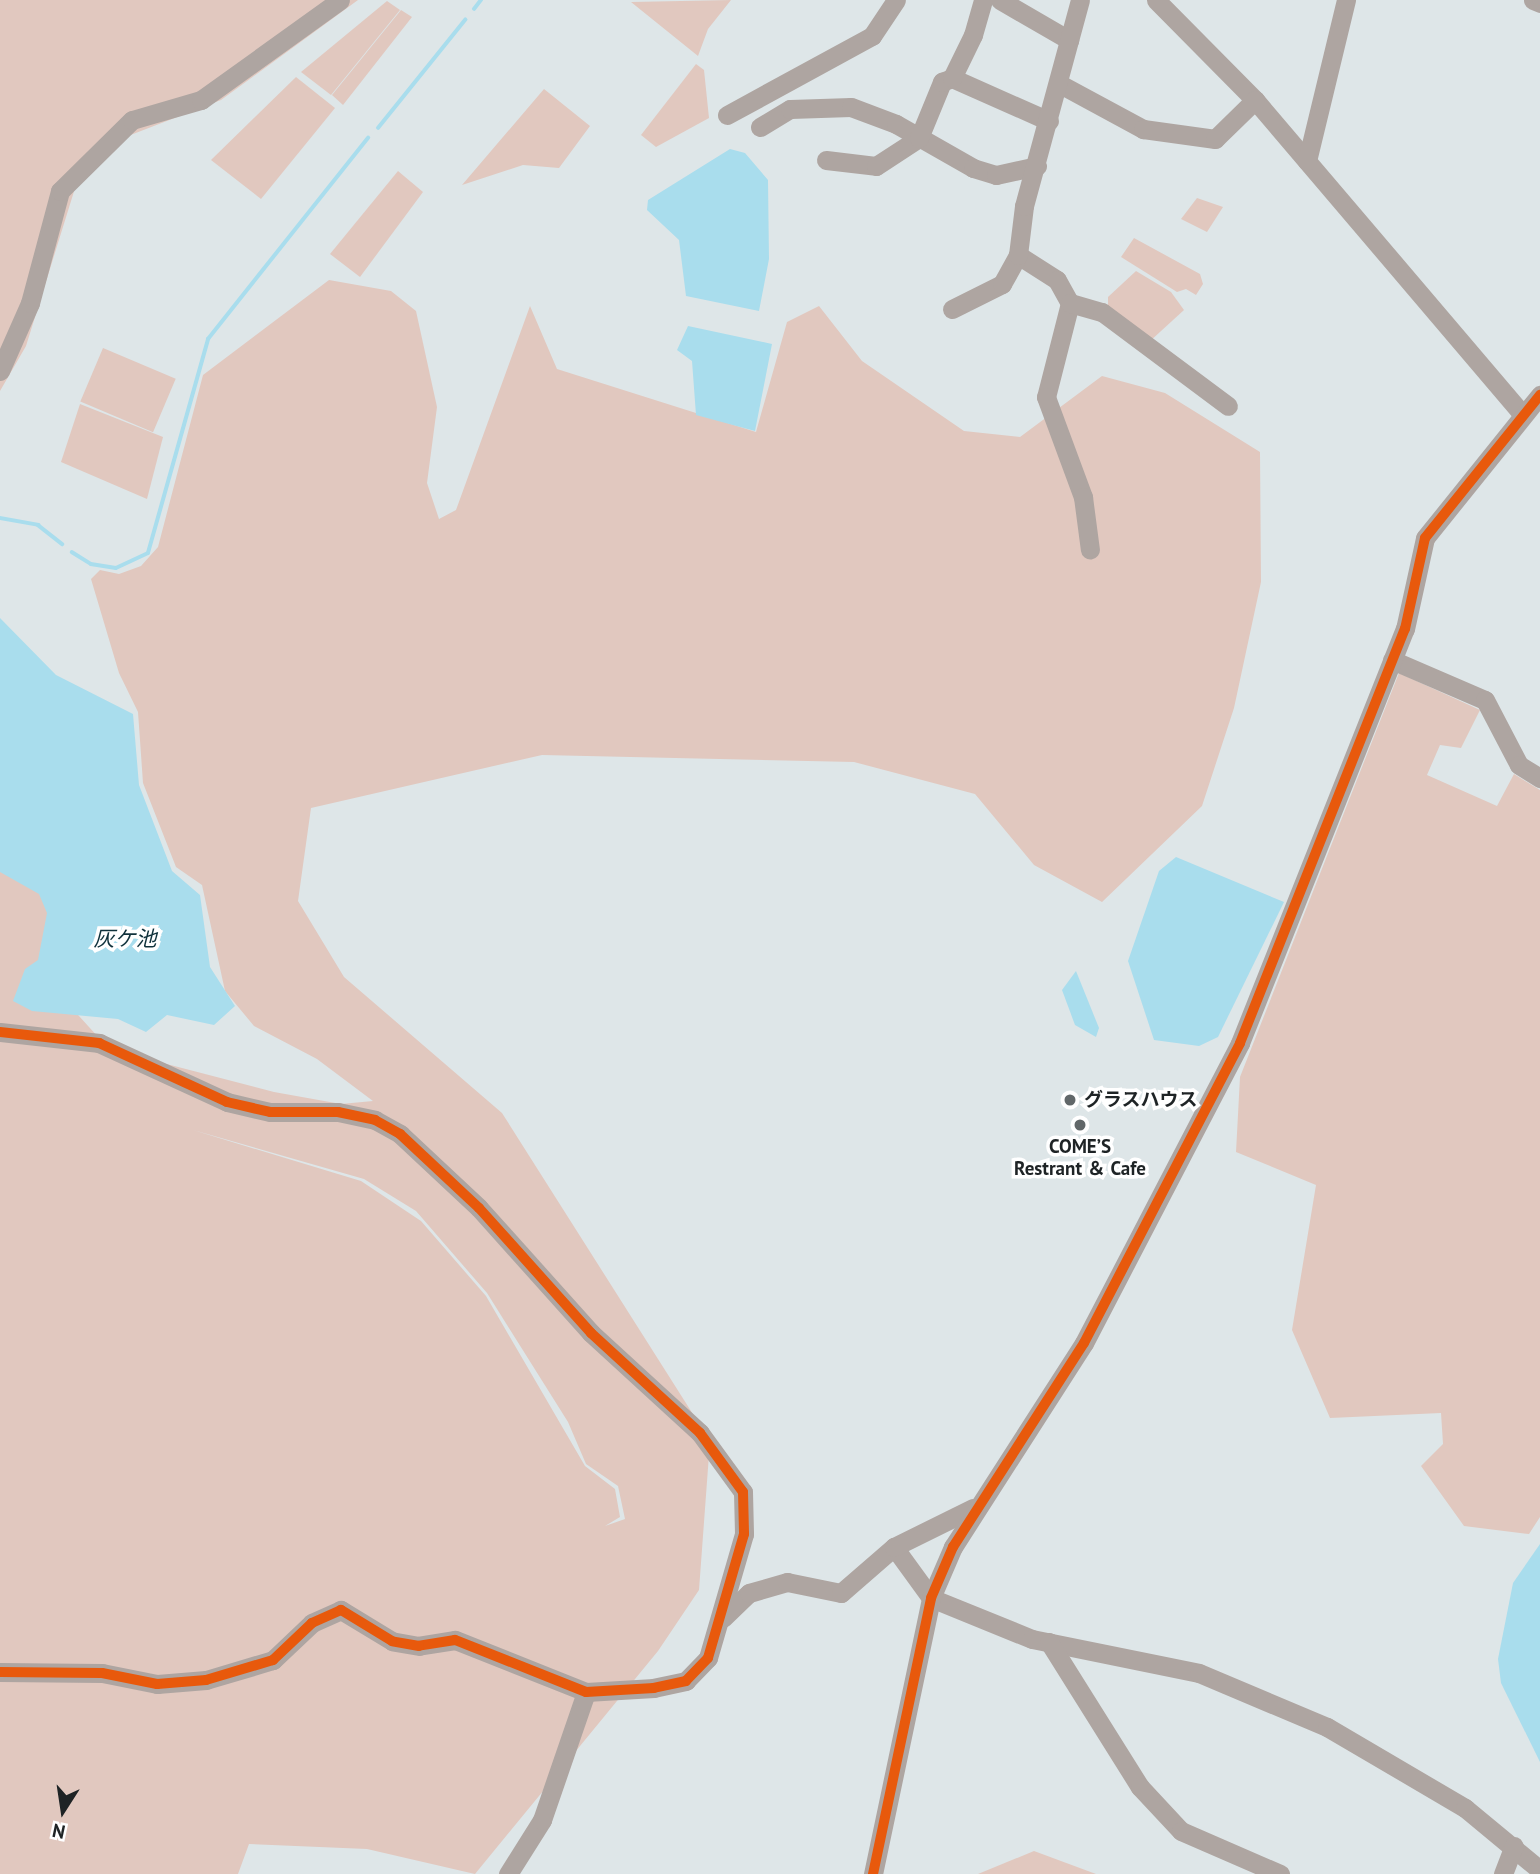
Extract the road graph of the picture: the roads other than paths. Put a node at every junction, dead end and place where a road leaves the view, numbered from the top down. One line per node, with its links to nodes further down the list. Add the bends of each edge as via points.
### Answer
1 (340, 0): 24 (street, via 201,100 132,120 60,191 30,303)
2 (896, 0): 14 (street, via 872,36)
3 (983, 0): 11 (street)
4 (1000, 0): 10 (street)
5 (1080, 0): 10 (street)
6 (1156, 0): 13 (street)
7 (1346, 0): 19 (street)
8 (1533, 0): 9 (street)
9 (1540, 2)
10 (1069, 40): 12 (street)
11 (953, 78): 15 (street, via 1019,113); 17 (street, via 942,82)
12 (1058, 83): 13 (street, via 1143,129 1215,139); 15 (street)
13 (1255, 100): 19 (street)
14 (727, 115)
15 (1049, 121): 20 (street)
16 (760, 127): 17 (street, via 790,109 851,107)
17 (919, 138): 18 (street, via 876,166); 20 (street, via 951,159 996,175)
18 (826, 160)
19 (1307, 161): 26 (street)
20 (1037, 166): 21 (street)
21 (1018, 255): 22 (street, via 1057,280); 23 (street, via 1002,284)
22 (1070, 303): 25 (street, via 1102,312); 27 (street, via 1046,397 1083,497)
23 (952, 309)
24 (0, 371)
25 (1228, 406)
26 (1532, 408): 28 (street, via 1425,538)
27 (1090, 550)
28 (1392, 660): 29 (street, via 1485,700 1519,765); 31 (street, via 1240,1043 1084,1343)
29 (1540, 778)
30 (0, 1032): 34 (street, via 99,1043 227,1102 270,1112 338,1112 375,1120 400,1134 479,1208 591,1333 671,1401 735,1475 743,1492 744,1534)
31 (973, 1508): 32 (street); 33 (street)
32 (894, 1547): 33 (street); 34 (street, via 841,1593 787,1582 749,1593)
33 (931, 1598): 35 (street); 41 (street)
34 (719, 1622): 37 (street, via 708,1658 686,1681)
35 (1049, 1642): 38 (street, via 1165,1662 1277,1702 1397,1764); 42 (street, via 1140,1787 1181,1831)
36 (0, 1672): 37 (street, via 102,1673 157,1684 206,1680 273,1660 312,1623 341,1610 392,1641 419,1646 455,1640)
37 (586, 1692): 40 (street, via 542,1819)
38 (1514, 1846): 39 (street); 43 (street)
39 (1540, 1870)
40 (508, 1874)
41 (873, 1874)
42 (1280, 1874)
43 (1503, 1874)

